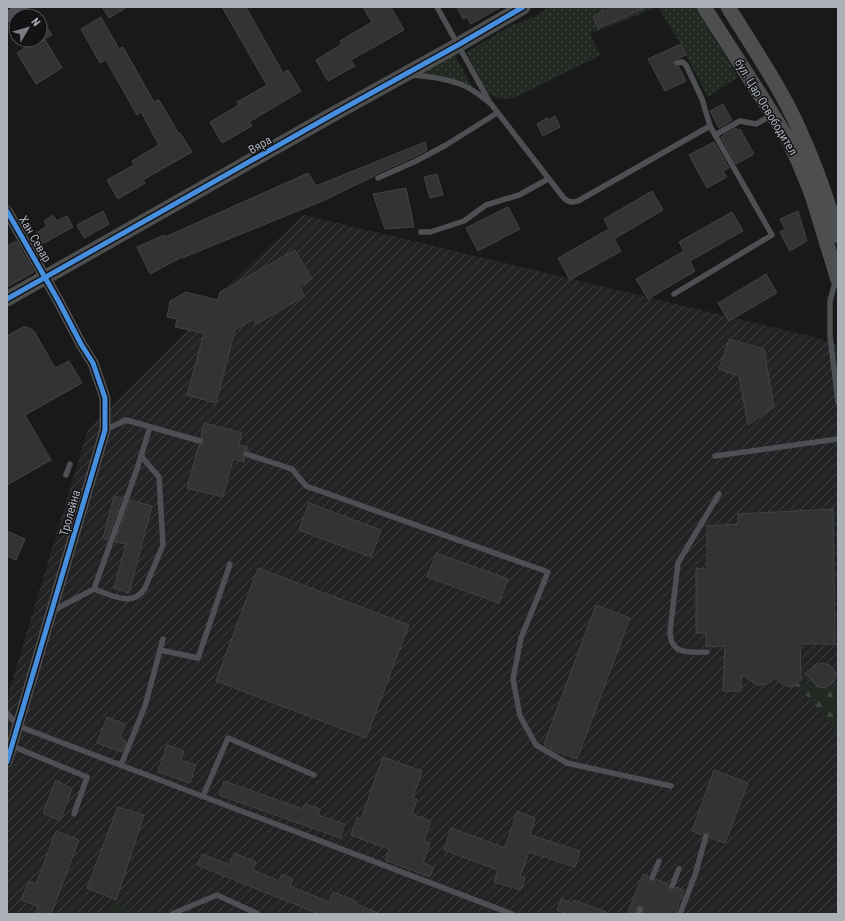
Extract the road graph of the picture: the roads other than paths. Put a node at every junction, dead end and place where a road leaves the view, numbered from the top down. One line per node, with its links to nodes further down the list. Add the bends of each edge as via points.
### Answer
1 (23, 7): 6 (street)
2 (437, 7): 7 (lane)
3 (523, 7): 7 (street, Вяра)
4 (704, 7): 14 (street, бул. Цар Освободител)
5 (728, 7): 21 (street, бул. Цар Освободител, via 766,68 802,135)
6 (7, 16)
7 (458, 45): 9 (street, Вяра); 12 (lane)
8 (677, 63): 11 (lane, via 682,62 686,65)
9 (405, 74): 12 (lane, via 433,76 461,84); 22 (street, Вяра)
10 (684, 77): 11 (lane)
11 (692, 79): 15 (lane, via 702,99)
12 (491, 104): 13 (lane)
13 (497, 113): 17 (lane, via 446,145); 18 (lane)
14 (773, 115): 16 (lane, via 756,124 740,120); 23 (street, бул. Цар Освободител, via 800,163)
15 (710, 126): 16 (lane); 18 (lane, via 575,202 565,200)
16 (715, 135): 24 (lane, via 772,235)
17 (378, 178)
18 (548, 179): 20 (lane, via 518,195 486,205 464,221 430,232)
19 (7, 211): 22 (street, Хан Севар)
20 (421, 232)
21 (838, 236)
22 (46, 278): 25 (street, Вяра); 28 (street, Тролейна, via 93,363 105,398)
23 (838, 278): 26 (lane, via 830,301 830,336)
24 (674, 294)
25 (7, 299)
26 (838, 402)
27 (150, 427): 28 (lane, via 126,420); 30 (lane); 32 (lane)
28 (105, 430): 39 (street, Тролейна)
29 (838, 438): 33 (lane)
30 (200, 442)
31 (246, 454): 49 (lane, via 292,469 306,486 548,572 521,638 513,679 520,716 536,745 567,763)
32 (141, 456): 38 (lane); 38 (lane, via 159,477 163,545 145,588 138,596 133,599 122,598)
33 (715, 456)
34 (70, 464): 35 (lane)
35 (66, 475)
36 (720, 494): 42 (lane, via 678,563 670,632 672,643 681,651)
37 (230, 564): 41 (lane, via 198,658)
38 (94, 588): 39 (lane)
39 (51, 611): 44 (street, Тролейна)
40 (163, 638): 41 (lane)
41 (160, 650): 47 (lane, via 145,706)
42 (707, 652)
43 (7, 713): 44 (lane)
44 (18, 726): 45 (street, Тролейна); 47 (lane)
45 (12, 746): 46 (street, Тролейна); 51 (lane, via 86,777)
46 (7, 762)
47 (121, 765): 50 (lane)
48 (314, 775): 50 (lane, via 228,738)
49 (671, 786)
50 (203, 796): 59 (lane)
51 (74, 814)
52 (706, 836): 60 (lane)
53 (658, 861): 55 (lane)
54 (679, 869): 56 (lane)
55 (652, 878)
56 (672, 886)
57 (172, 914): 58 (lane, via 217,895)
58 (258, 914)
59 (512, 914)
60 (680, 914)

